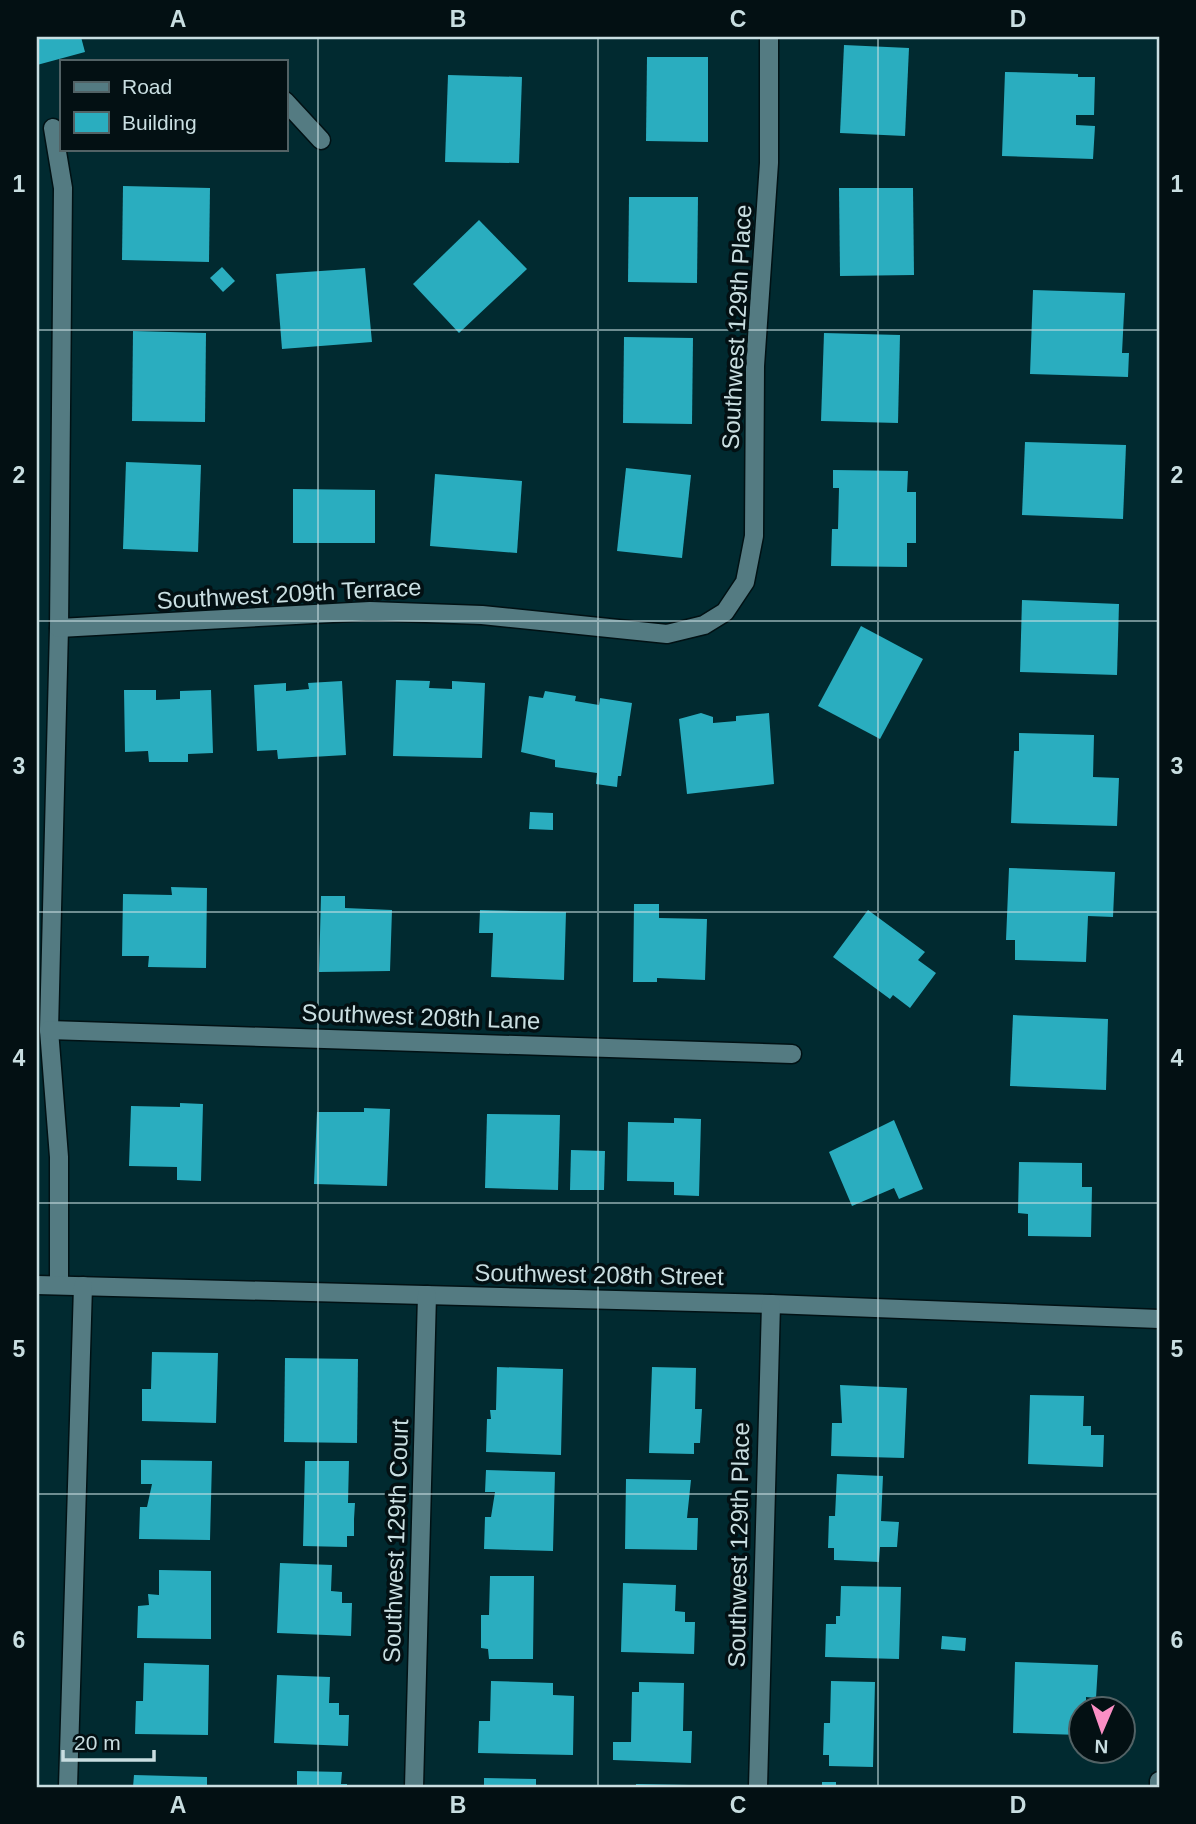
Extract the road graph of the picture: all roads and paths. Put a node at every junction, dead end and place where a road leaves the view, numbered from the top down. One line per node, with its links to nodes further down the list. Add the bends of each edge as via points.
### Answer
1 (769, 37): 5 (street, Southwest 129th Place, via 769,163 755,366 754,536 745,582)
2 (287, 103): 4 (street)
3 (50, 129): 6 (street, via 63,188)
4 (321, 140)
5 (725, 612): 6 (street, Southwest 209th Terrace, via 704,625 659,634 482,615 370,611)
6 (59, 628): 7 (street)
7 (49, 1030): 8 (street, Southwest 208th Lane); 10 (street, via 59,1157)
8 (792, 1054)
9 (37, 1285): 10 (street, Southwest 208th Street)
10 (59, 1285): 11 (street, Southwest 208th Street)
11 (83, 1286): 12 (street, Southwest 208th Street); 16 (street)
12 (427, 1295): 13 (street, Southwest 208th Street); 17 (street, Southwest 129th Court)
13 (771, 1304): 14 (street, Southwest 208th Street); 18 (street, Southwest 129th Place)
14 (1159, 1319)
15 (1159, 1781): 19 (street)
16 (68, 1787)
17 (414, 1787)
18 (758, 1787)
19 (1159, 1787)

